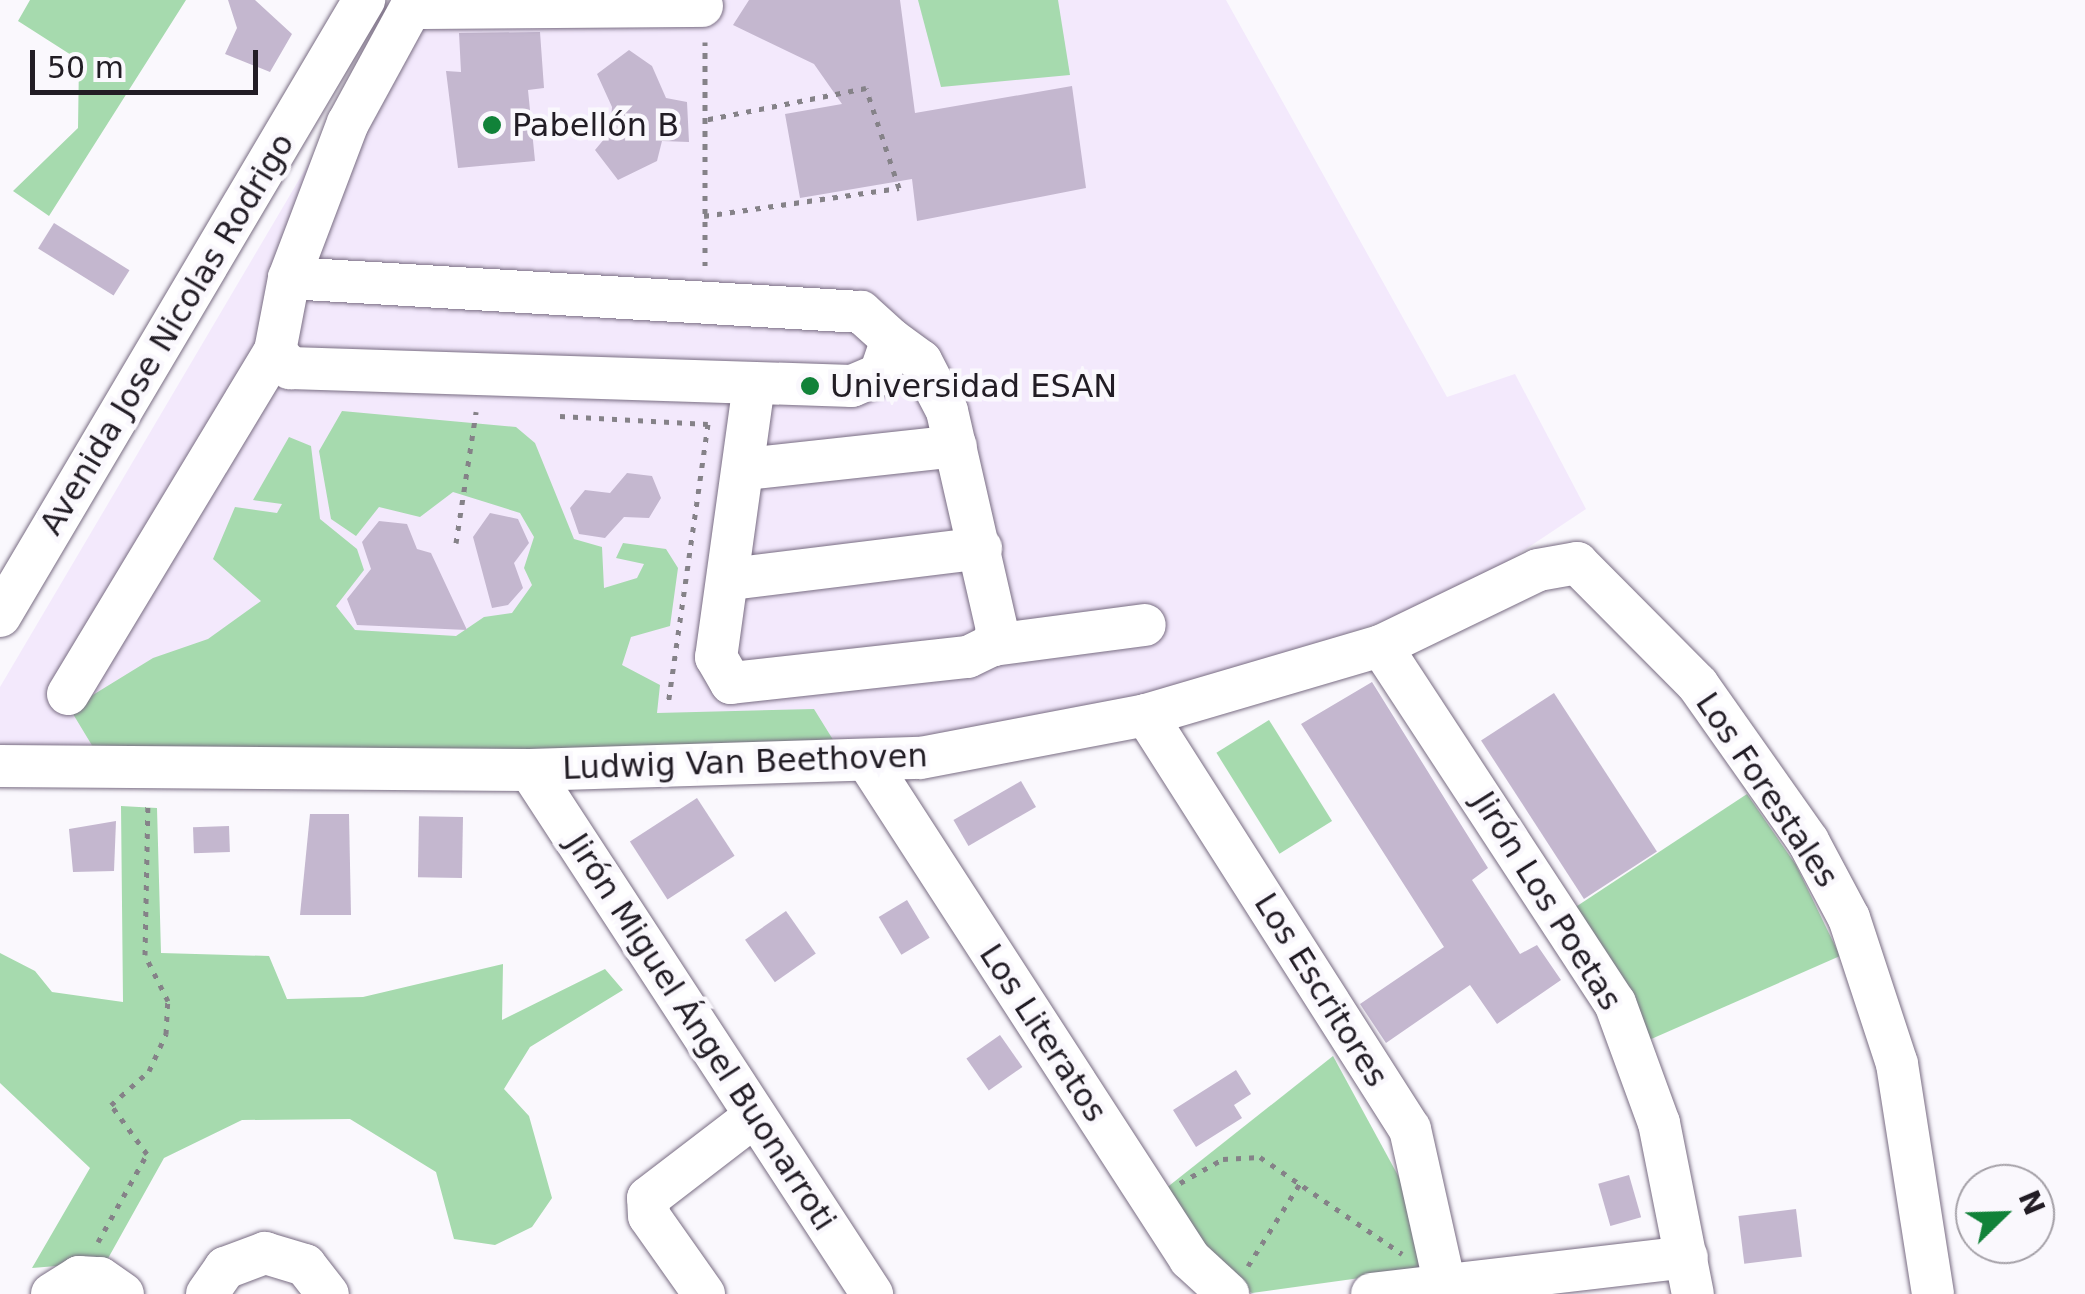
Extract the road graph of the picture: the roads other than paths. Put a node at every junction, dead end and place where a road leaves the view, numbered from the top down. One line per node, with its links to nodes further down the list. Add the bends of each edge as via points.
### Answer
1 (364, 0): 13 (street, Avenida Jose Nicolas Rodrigo)
2 (413, 4): 3 (street); 4 (street, via 348,123)
3 (702, 6)
4 (290, 278): 5 (street, via 861,312); 6 (street)
5 (892, 340): 7 (street, via 890,359 867,383); 8 (street, via 936,382)
6 (275, 351): 7 (street, via 290,368); 17 (street)
7 (754, 384): 9 (street)
8 (956, 446): 9 (street); 10 (street)
9 (745, 469): 12 (street)
10 (980, 548): 12 (street); 15 (street, via 997,630)
11 (1577, 563): 16 (street, Ludwig Van Beethoven, via 1538,570); 33 (street, Los Forestales, via 1698,685 1808,841 1849,918 1897,1064)
12 (730, 579): 15 (street, via 716,657 722,676 739,686 968,657)
13 (0, 616)
14 (1144, 626): 15 (street)
15 (993, 645)
16 (1381, 646): 18 (street, Ludwig Van Beethoven); 23 (street, Jirón Los Poetas, via 1615,1003 1659,1123)
17 (68, 694)
18 (1146, 715): 19 (street, Ludwig Van Beethoven); 24 (street, Los Escritores, via 1410,1129)
19 (869, 763): 21 (street, Ludwig Van Beethoven); 26 (street, Los Literatos, via 1152,1201)
20 (0, 766): 21 (street, Ludwig Van Beethoven)
21 (530, 770): 22 (street, Jirón Miguel Ángel Buonarroti)
22 (755, 1116): 30 (street, via 648,1198 649,1216); 31 (street, Jirón Miguel Ángel Buonarroti)
23 (1690, 1276): 24 (street)
24 (1444, 1278): 32 (street)
25 (65, 1285): 27 (street, via 100,1278)
26 (1225, 1292)
27 (123, 1294)
28 (206, 1294): 29 (street, via 226,1268 265,1254 305,1265)
29 (328, 1294)
30 (704, 1294)
31 (872, 1294)
32 (1372, 1294)
33 (1933, 1294)

